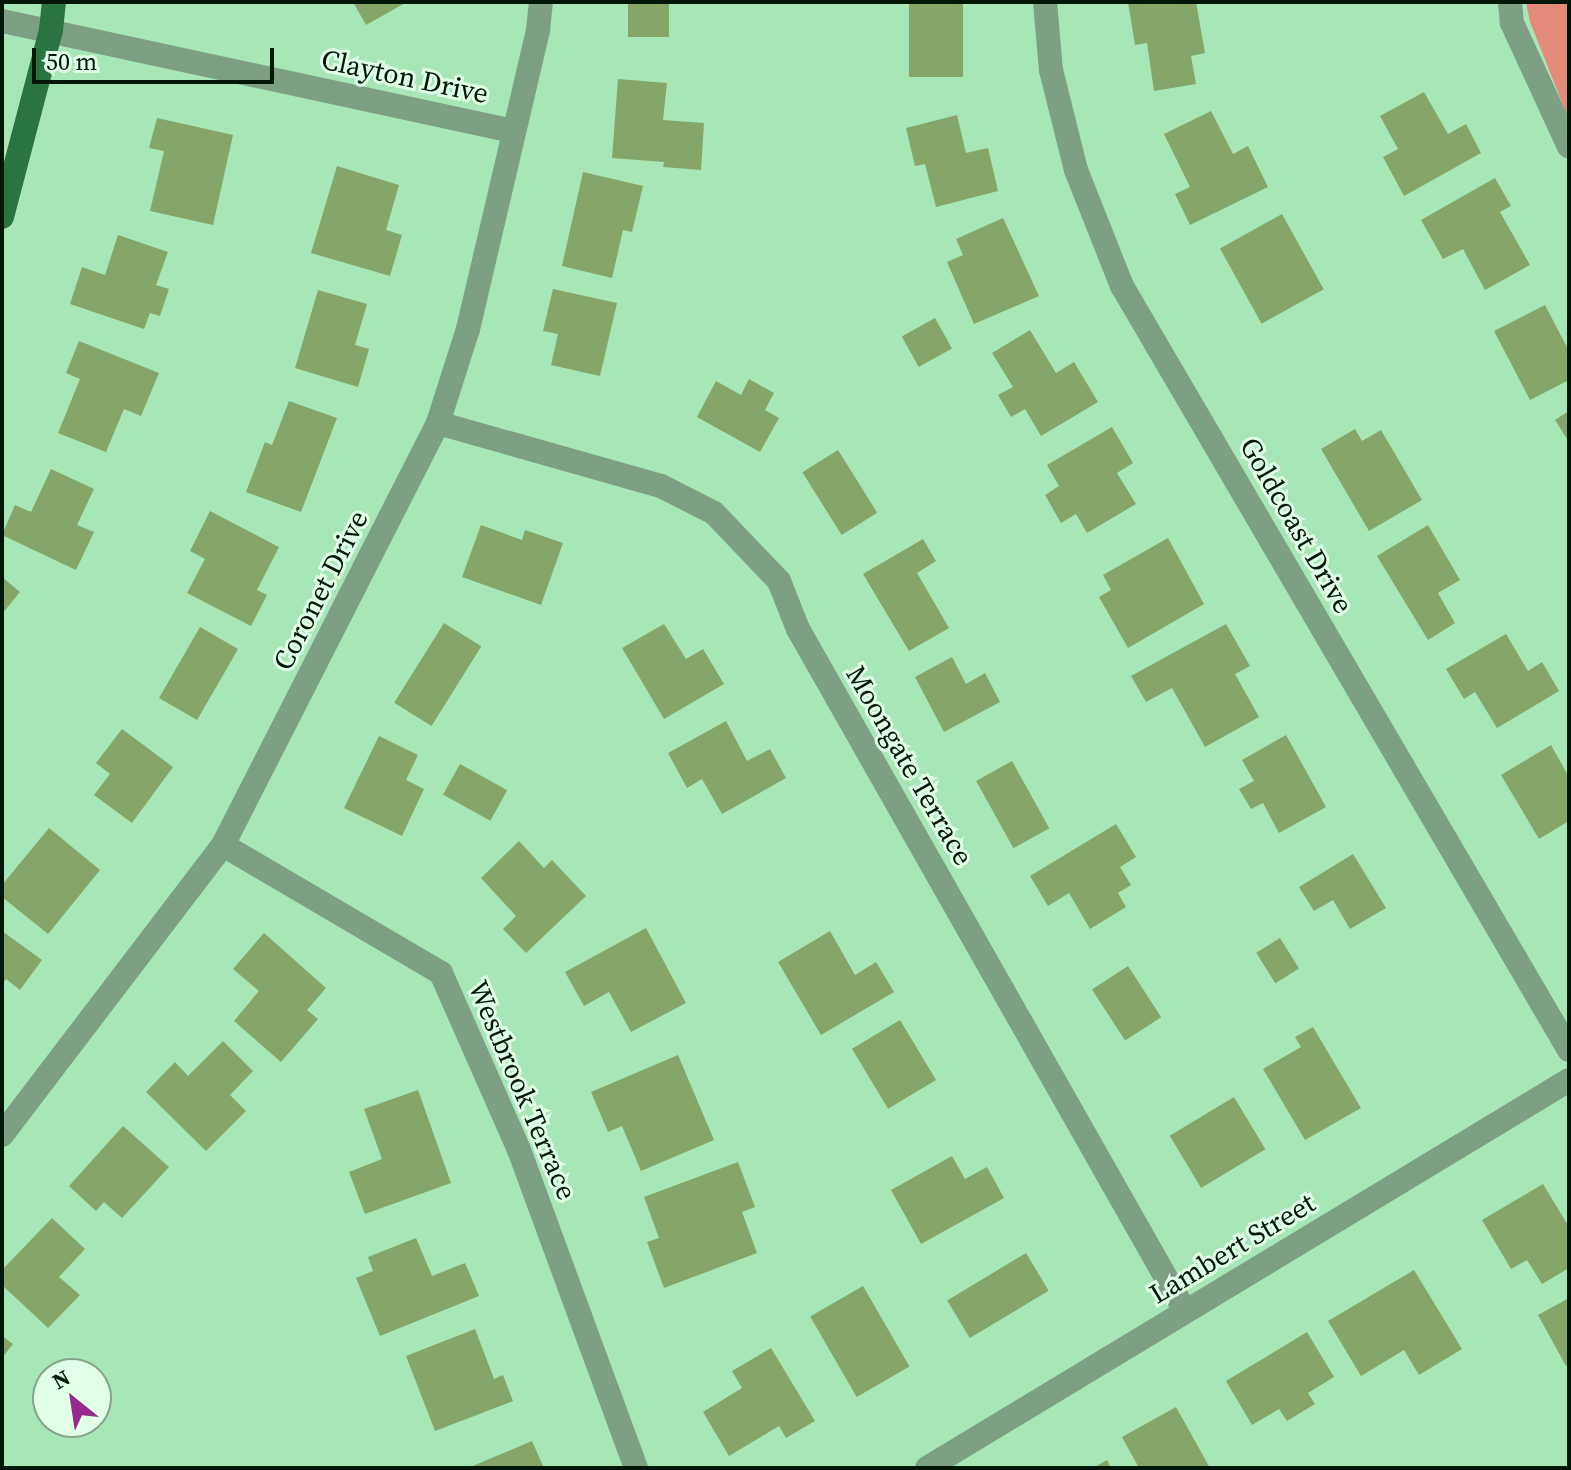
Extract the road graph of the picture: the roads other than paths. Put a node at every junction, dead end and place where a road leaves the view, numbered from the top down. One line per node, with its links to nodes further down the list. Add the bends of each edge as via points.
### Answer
1 (54, 2): 6 (main road)
2 (541, 2): 7 (street, Coronet Drive)
3 (1045, 2): 12 (street, Goldcoast Drive, via 1051,70 1076,170 1122,286)
4 (1510, 2): 8 (street, via 1512,23)
5 (2, 21): 6 (street, Clayton Drive)
6 (51, 30): 7 (street, Clayton Drive); 9 (main road)
7 (513, 131): 10 (street, Coronet Drive, via 468,329)
8 (1569, 147)
9 (2, 217)
10 (438, 423): 11 (street, Coronet Drive); 15 (street, Moongate Terrace, via 661,486 714,513 779,581 798,629)
11 (223, 845): 14 (street, Coronet Drive); 16 (street, Westbrook Terrace, via 441,973 519,1150)
12 (1569, 1050)
13 (1569, 1080): 15 (street, Lambert Street)
14 (2, 1135)
15 (1185, 1311): 17 (street, Lambert Street)
16 (636, 1468)
17 (927, 1468)

